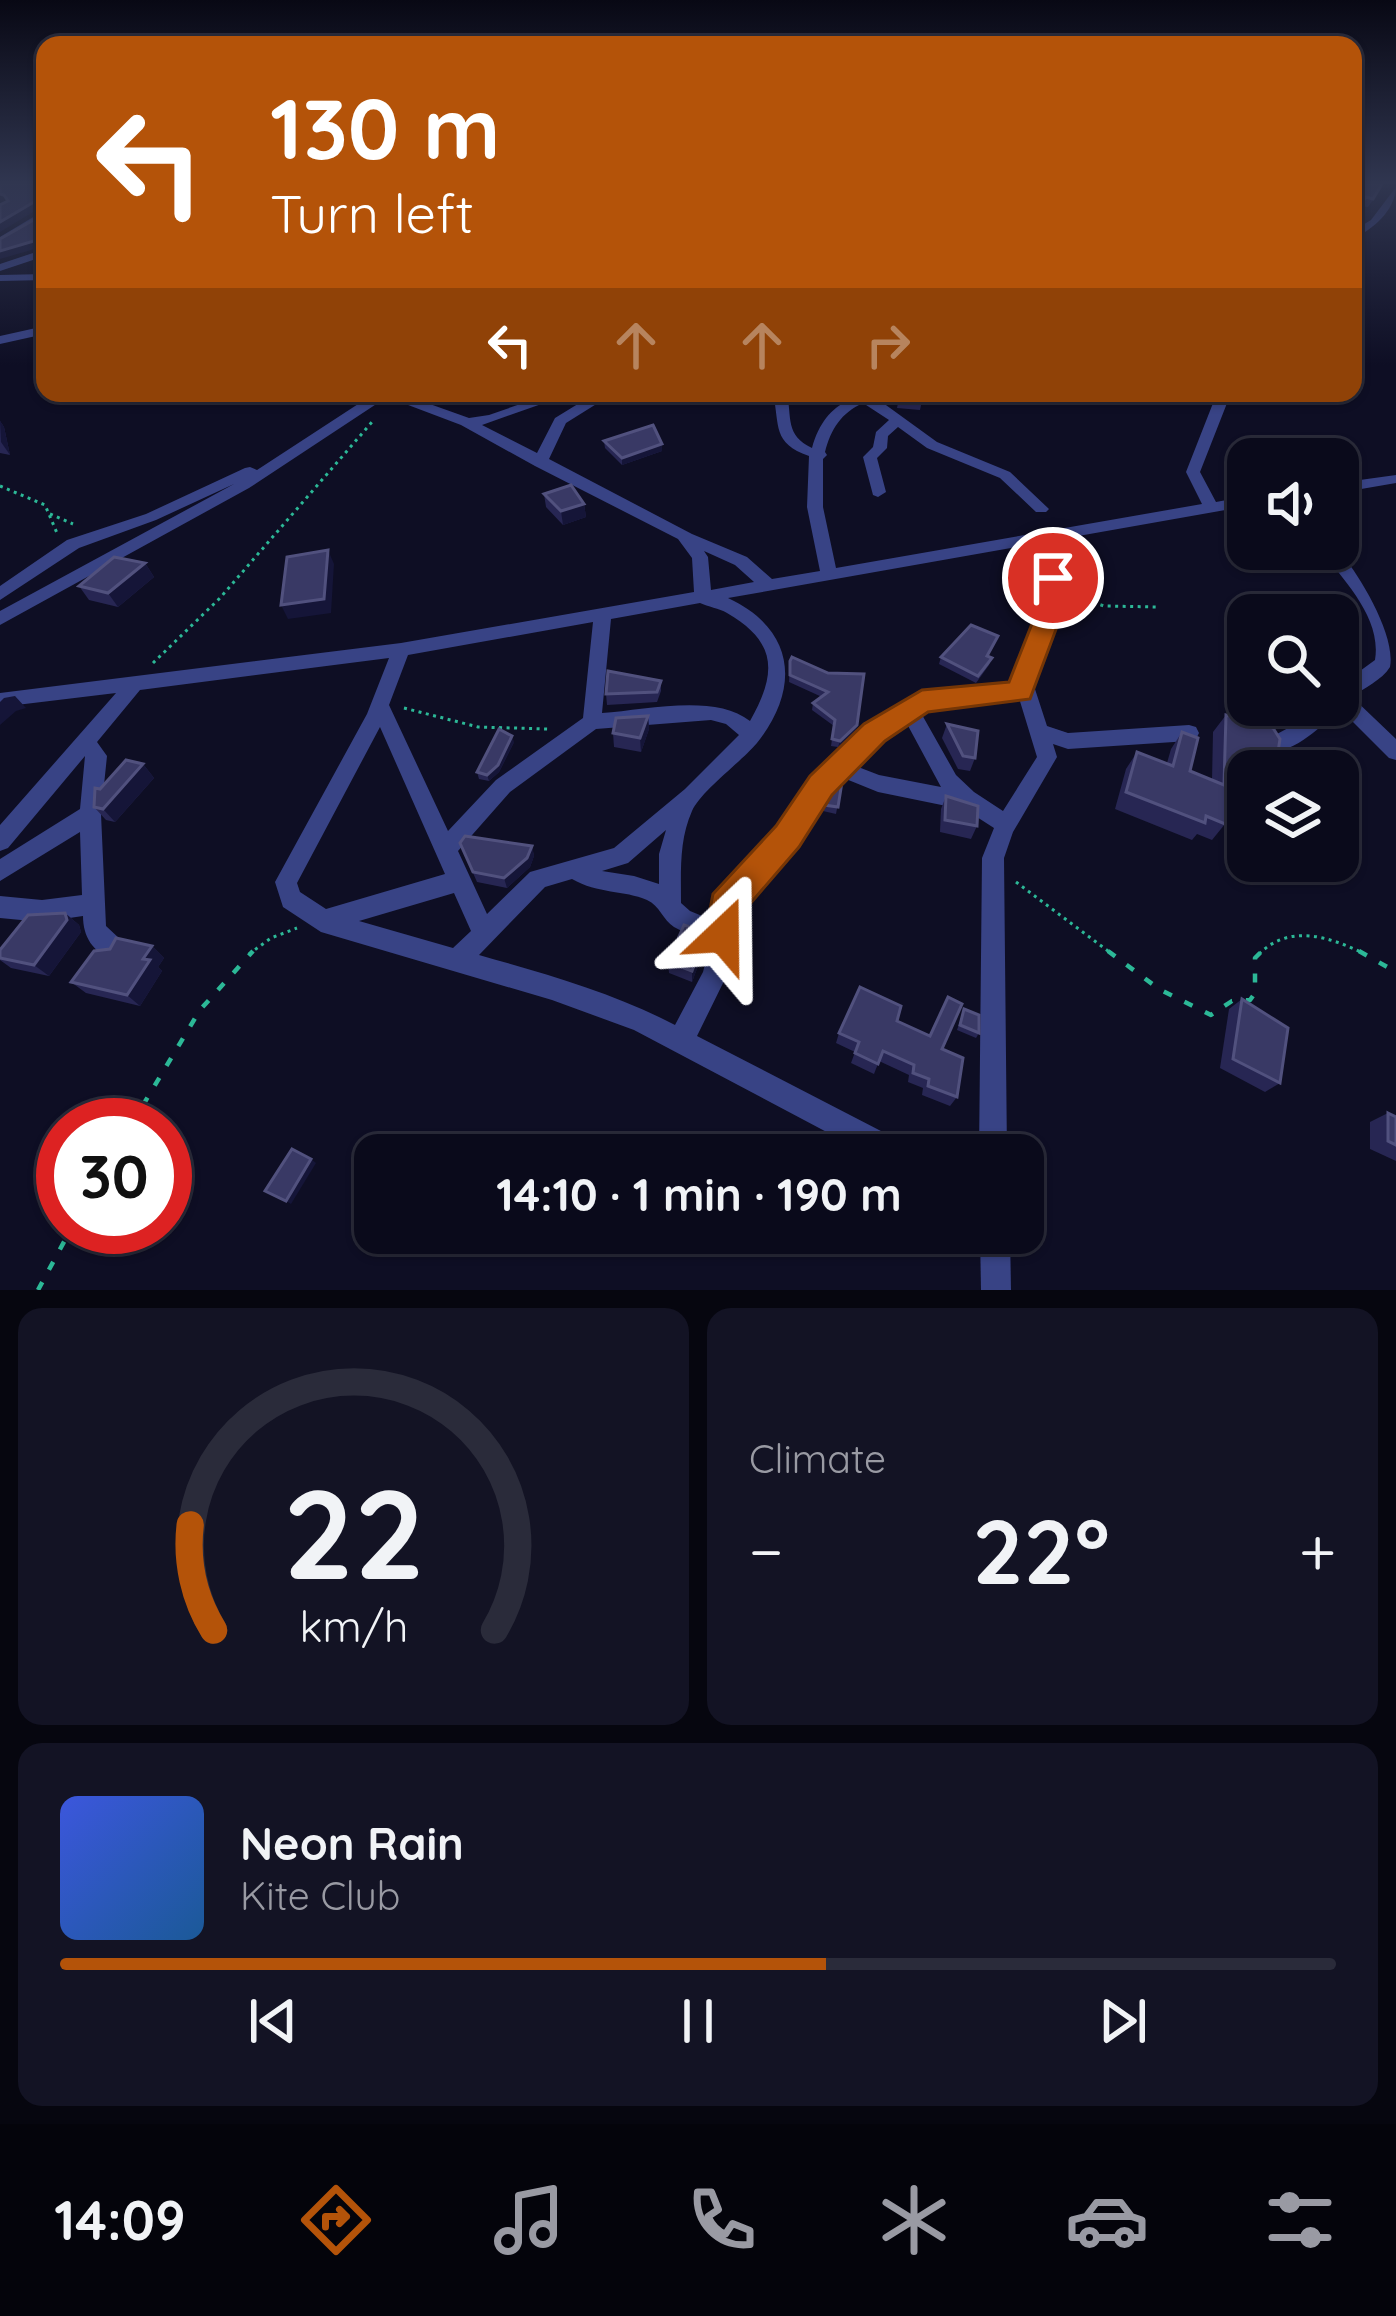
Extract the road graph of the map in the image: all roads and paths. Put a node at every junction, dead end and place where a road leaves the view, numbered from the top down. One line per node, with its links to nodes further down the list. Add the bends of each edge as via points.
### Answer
1 (36, 255): 2 (street)
2 (0, 268)
3 (36, 276): 4 (street)
4 (0, 278)
5 (36, 332): 6 (street)
6 (0, 340)
7 (365, 402): 31 (street, via 240,476)
8 (372, 402): 41 (street, via 254,482)
9 (410, 402): 18 (street)
10 (538, 402): 18 (street, via 501,419)
11 (591, 402): 20 (street, via 560,421)
12 (781, 402): 19 (street, via 790,444)
13 (851, 402): 19 (street, via 837,413)
14 (871, 402): 17 (street)
15 (1220, 402): 26 (street, via 1193,472)
16 (378, 412): 43 (path, via 220,598)
17 (899, 419): 24 (street, via 870,457); 27 (street, via 932,445 1005,475)
18 (466, 422): 20 (street)
19 (820, 455): 34 (street, via 812,504)
20 (541, 463): 29 (street)
21 (1396, 479): 22 (street)
22 (1359, 485)
23 (0, 486): 28 (path, via 32,496)
24 (878, 492)
25 (1227, 504): 26 (street)
26 (1211, 507): 30 (street)
27 (1040, 509)
28 (50, 514): 31 (path); 32 (path, via 62,539)
29 (684, 535): 35 (street, via 741,561); 38 (street, via 700,557)
30 (1059, 535): 34 (street); 36 (street)
31 (86, 538): 32 (street)
32 (50, 559): 37 (street)
33 (1345, 570): 44 (street, via 1393,638 1380,667)
34 (829, 573): 35 (street)
35 (769, 586): 38 (street)
36 (1052, 588): 39 (path, via 1104,606); 45 (street)
37 (0, 594)
38 (700, 599): 40 (street); 54 (street, via 727,604 771,640 777,690)
39 (1158, 607)
40 (602, 617): 42 (street); 50 (street)
41 (0, 619)
42 (401, 650): 43 (street); 47 (street)
43 (136, 682): 46 (street); 55 (street)
44 (1359, 682)
45 (1024, 686): 48 (street, via 1011,694 937,698); 52 (street)
46 (0, 700)
47 (381, 703): 50 (path, via 478,727); 64 (street); 72 (street, via 286,882 291,899)
48 (908, 712): 58 (street); 60 (street, via 944,774)
49 (1359, 716): 57 (street)
50 (589, 724): 54 (street, via 711,712); 64 (street, via 503,786)
51 (1308, 726): 56 (street)
52 (1040, 732): 53 (street, via 1068,741); 62 (street, via 1047,757)
53 (1190, 733)
54 (752, 735): 59 (street)
55 (86, 743): 61 (street, via 97,756); 63 (street)
56 (1274, 746)
57 (1396, 752)
58 (837, 767): 60 (street); 74 (street, via 725,906)
59 (684, 802): 66 (street, via 610,862); 69 (street)
60 (973, 803): 62 (street)
61 (90, 814): 67 (street); 70 (street)
62 (1007, 825): 65 (street, via 995,844)
63 (0, 841)
64 (444, 851): 68 (street)
65 (994, 869): 77 (path, via 1061,910 1155,988 1204,1014 1250,1000 1256,958 1281,939 1358,946); 81 (street)
66 (576, 870): 69 (street, via 598,884 647,887); 73 (street, via 538,879)
67 (0, 871)
68 (458, 880): 72 (street); 73 (street)
69 (668, 901): 74 (street, via 674,914)
70 (93, 904): 71 (street); 75 (street, via 97,938)
71 (0, 907)
72 (326, 923): 76 (street); 79 (path, via 289,930 252,951)
73 (484, 934): 76 (street)
74 (723, 935): 78 (street, via 714,977)
75 (113, 949)
76 (457, 961): 78 (street)
77 (1396, 972)
78 (682, 1038): 80 (street)
79 (147, 1098)
80 (859, 1134)
81 (993, 1134)
82 (57, 1254): 84 (path)
83 (995, 1254): 85 (street)
84 (38, 1290)
85 (995, 1290)

